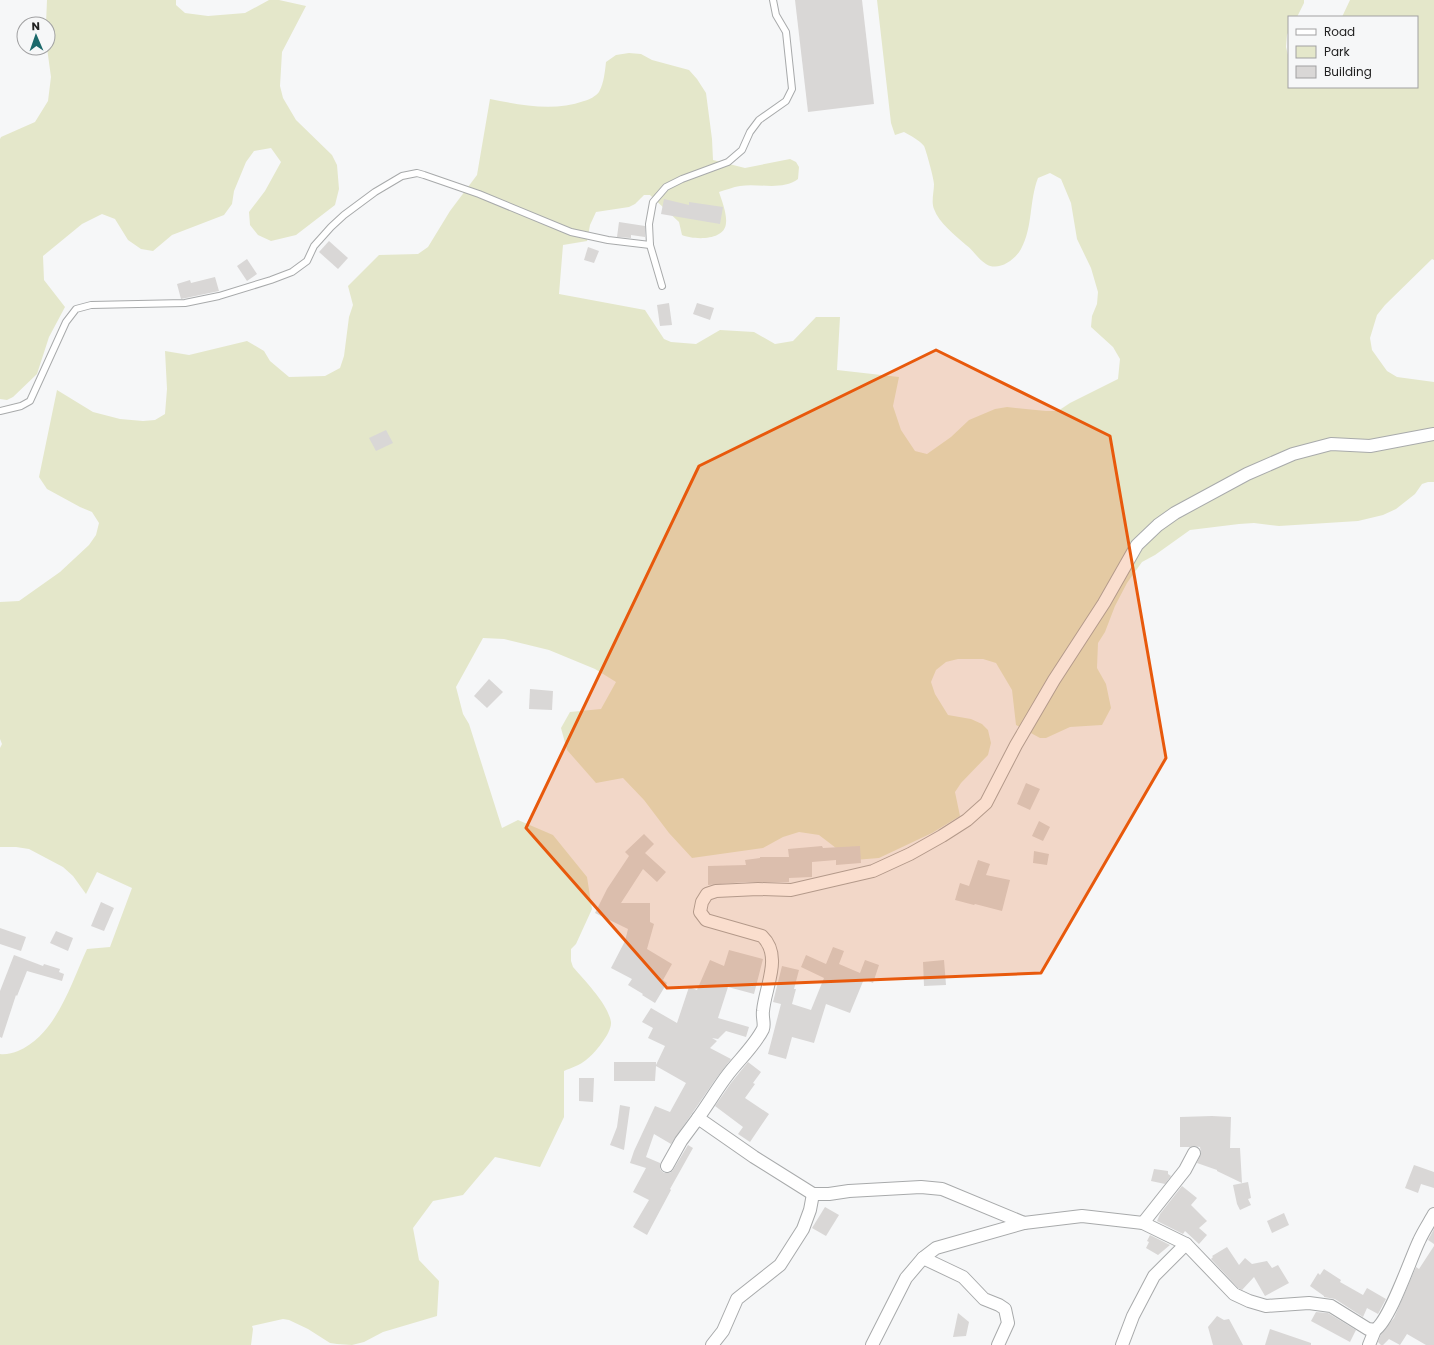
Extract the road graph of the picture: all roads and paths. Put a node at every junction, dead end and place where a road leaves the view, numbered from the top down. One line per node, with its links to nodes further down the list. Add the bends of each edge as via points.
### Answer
1 (773, 0): 2 (lane, via 776,15 786,32 792,89 786,101 759,120 742,150 728,162 666,187 653,202 649,224)
2 (650, 245): 3 (lane); 4 (lane, via 571,232 479,194 424,175 417,173 402,176 344,215 314,246 307,261 292,272 219,296 185,303 91,305 76,309 66,322 30,401)
3 (662, 286)
4 (0, 411)
5 (1434, 434): 6 (street, via 1370,446 1331,444 1293,454 1247,474 1175,513 1158,526 1137,545 1104,603 1054,680 986,803 967,820 942,836 873,871 791,890 716,891 707,894 700,912 706,920 762,936 771,950 772,971 763,1012 764,1028)
6 (698, 1118): 8 (street); 9 (street)
7 (1194, 1153): 12 (street)
8 (667, 1166)
9 (813, 1194): 11 (street, via 894,1188 942,1189); 16 (street, via 803,1229 780,1265 737,1299 723,1331)
10 (1434, 1214): 15 (street, via 1419,1239 1388,1313 1381,1326)
11 (1024, 1223): 12 (street, via 1082,1216); 14 (street, via 936,1248)
12 (1143, 1223): 13 (street)
13 (1186, 1244): 15 (street, via 1234,1294 1266,1306 1309,1303 1332,1306 1368,1329); 19 (street, via 1154,1276 1133,1316)
14 (923, 1258): 17 (street, via 906,1278); 18 (street, via 963,1277 984,1299 1005,1309 1008,1323)
15 (1375, 1330): 20 (street)
16 (712, 1345)
17 (872, 1345)
18 (998, 1345)
19 (1122, 1345)
20 (1369, 1345)

